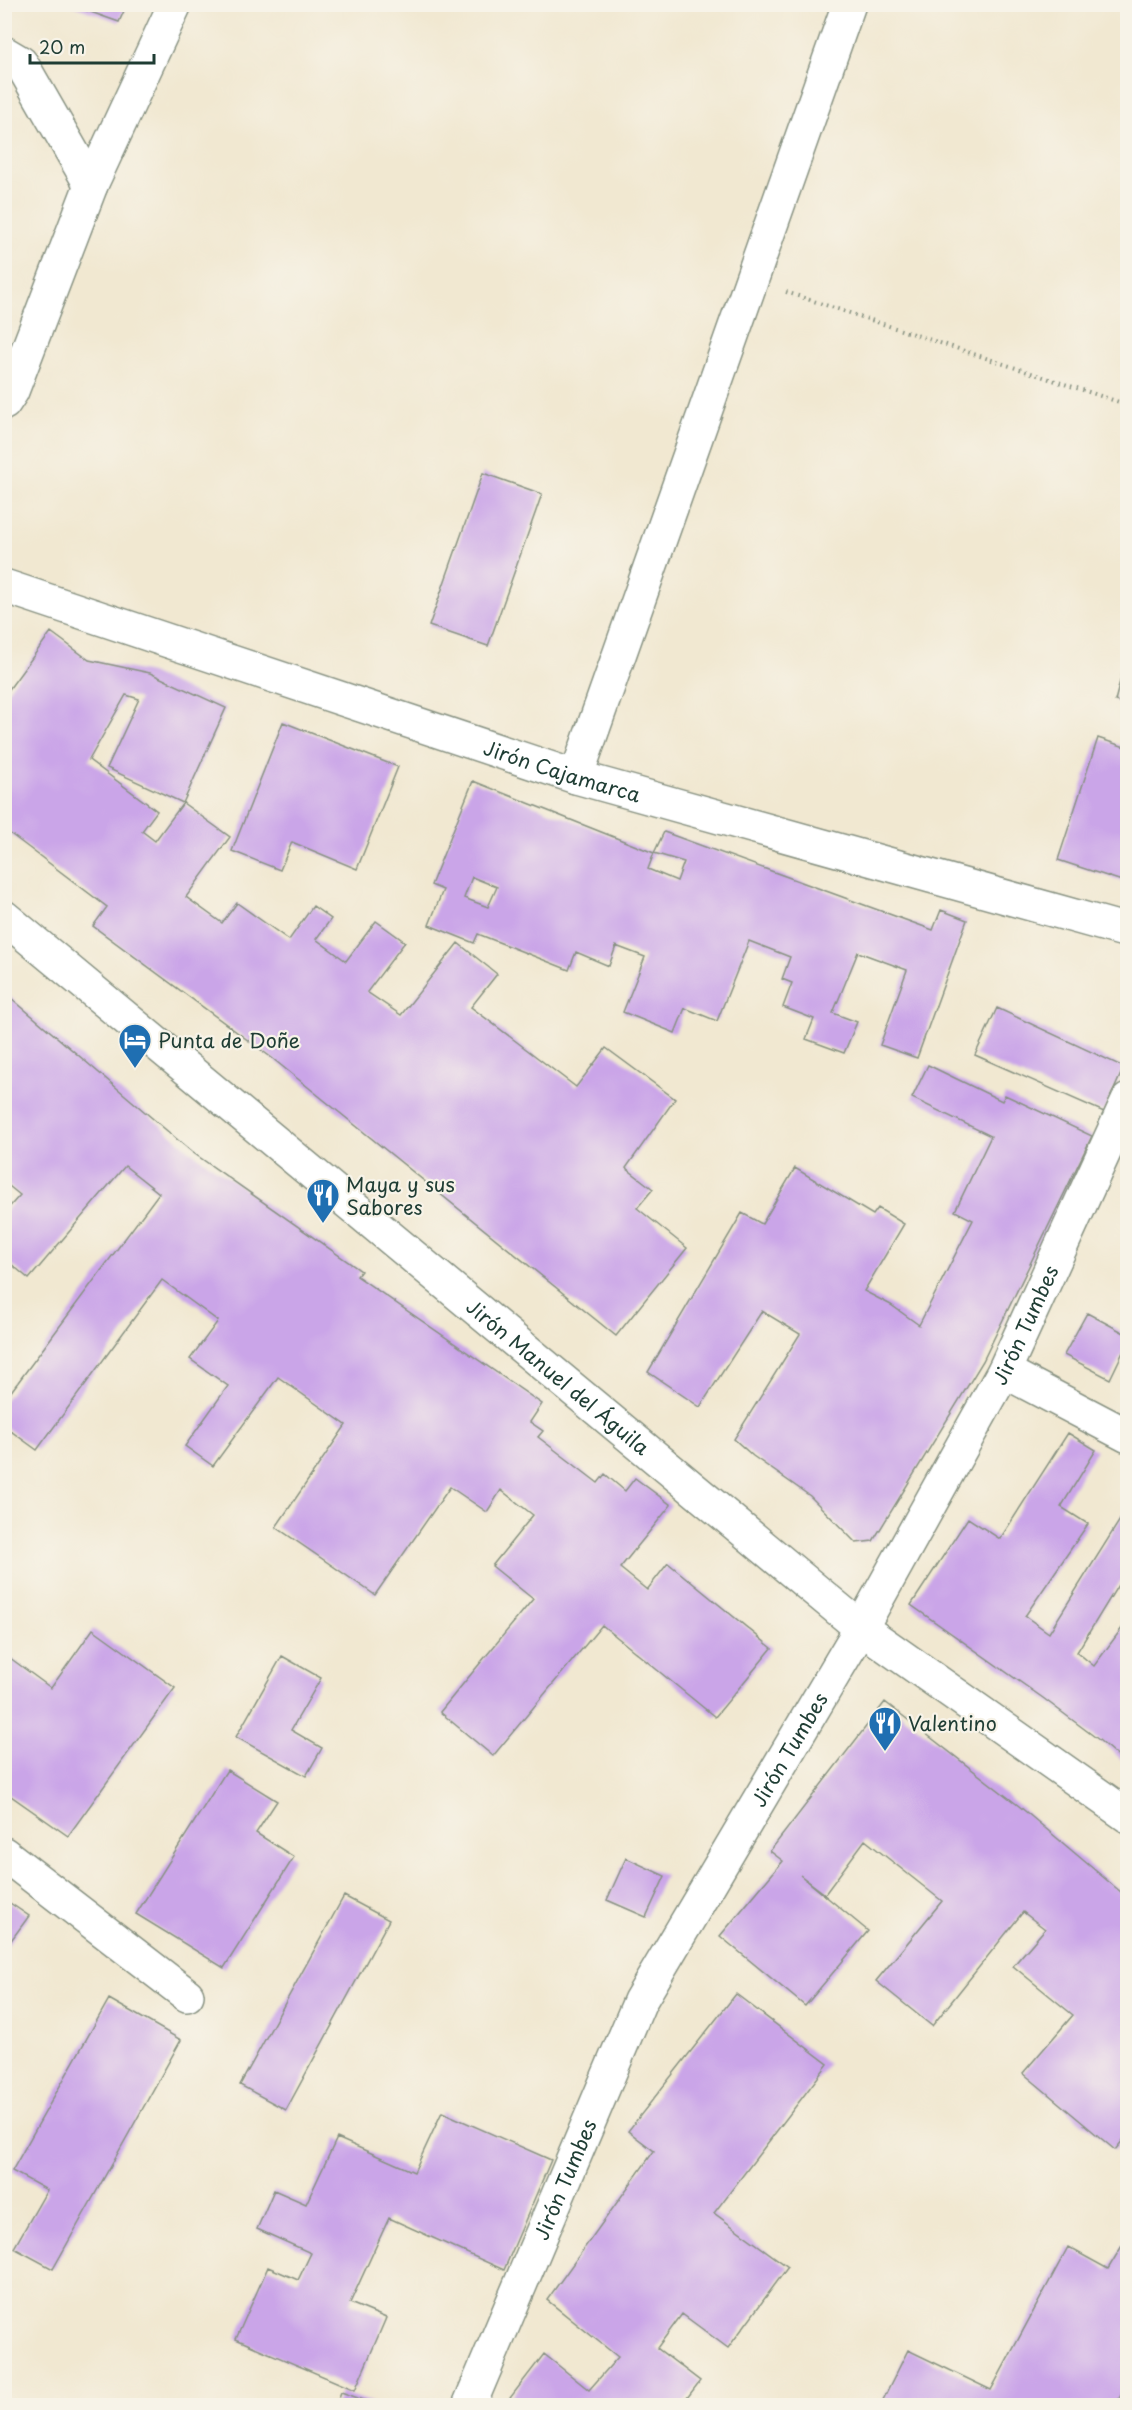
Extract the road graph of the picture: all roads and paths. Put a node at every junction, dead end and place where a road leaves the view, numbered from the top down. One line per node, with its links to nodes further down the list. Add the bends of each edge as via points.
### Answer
1 (175, 4): 4 (street)
2 (849, 4): 5 (street)
3 (4, 53): 4 (street, via 21,63)
4 (91, 185): 6 (street)
5 (751, 280): 7 (path); 9 (street)
6 (4, 404)
7 (1128, 405)
8 (4, 586): 9 (street, Jirón Cajamarca)
9 (576, 777): 11 (street, Jirón Cajamarca)
10 (4, 917): 15 (street, Jirón Manuel del Águila)
11 (1128, 931)
12 (1128, 1100): 13 (street, Jirón Tumbes)
13 (1004, 1371): 14 (street); 15 (street, Jirón Tumbes)
14 (1128, 1436)
15 (861, 1628): 16 (street, Jirón Manuel del Águila); 19 (street, Jirón Tumbes, via 640,2001)
16 (1128, 1816)
17 (4, 1854): 18 (street)
18 (187, 1995)
19 (469, 2406)

